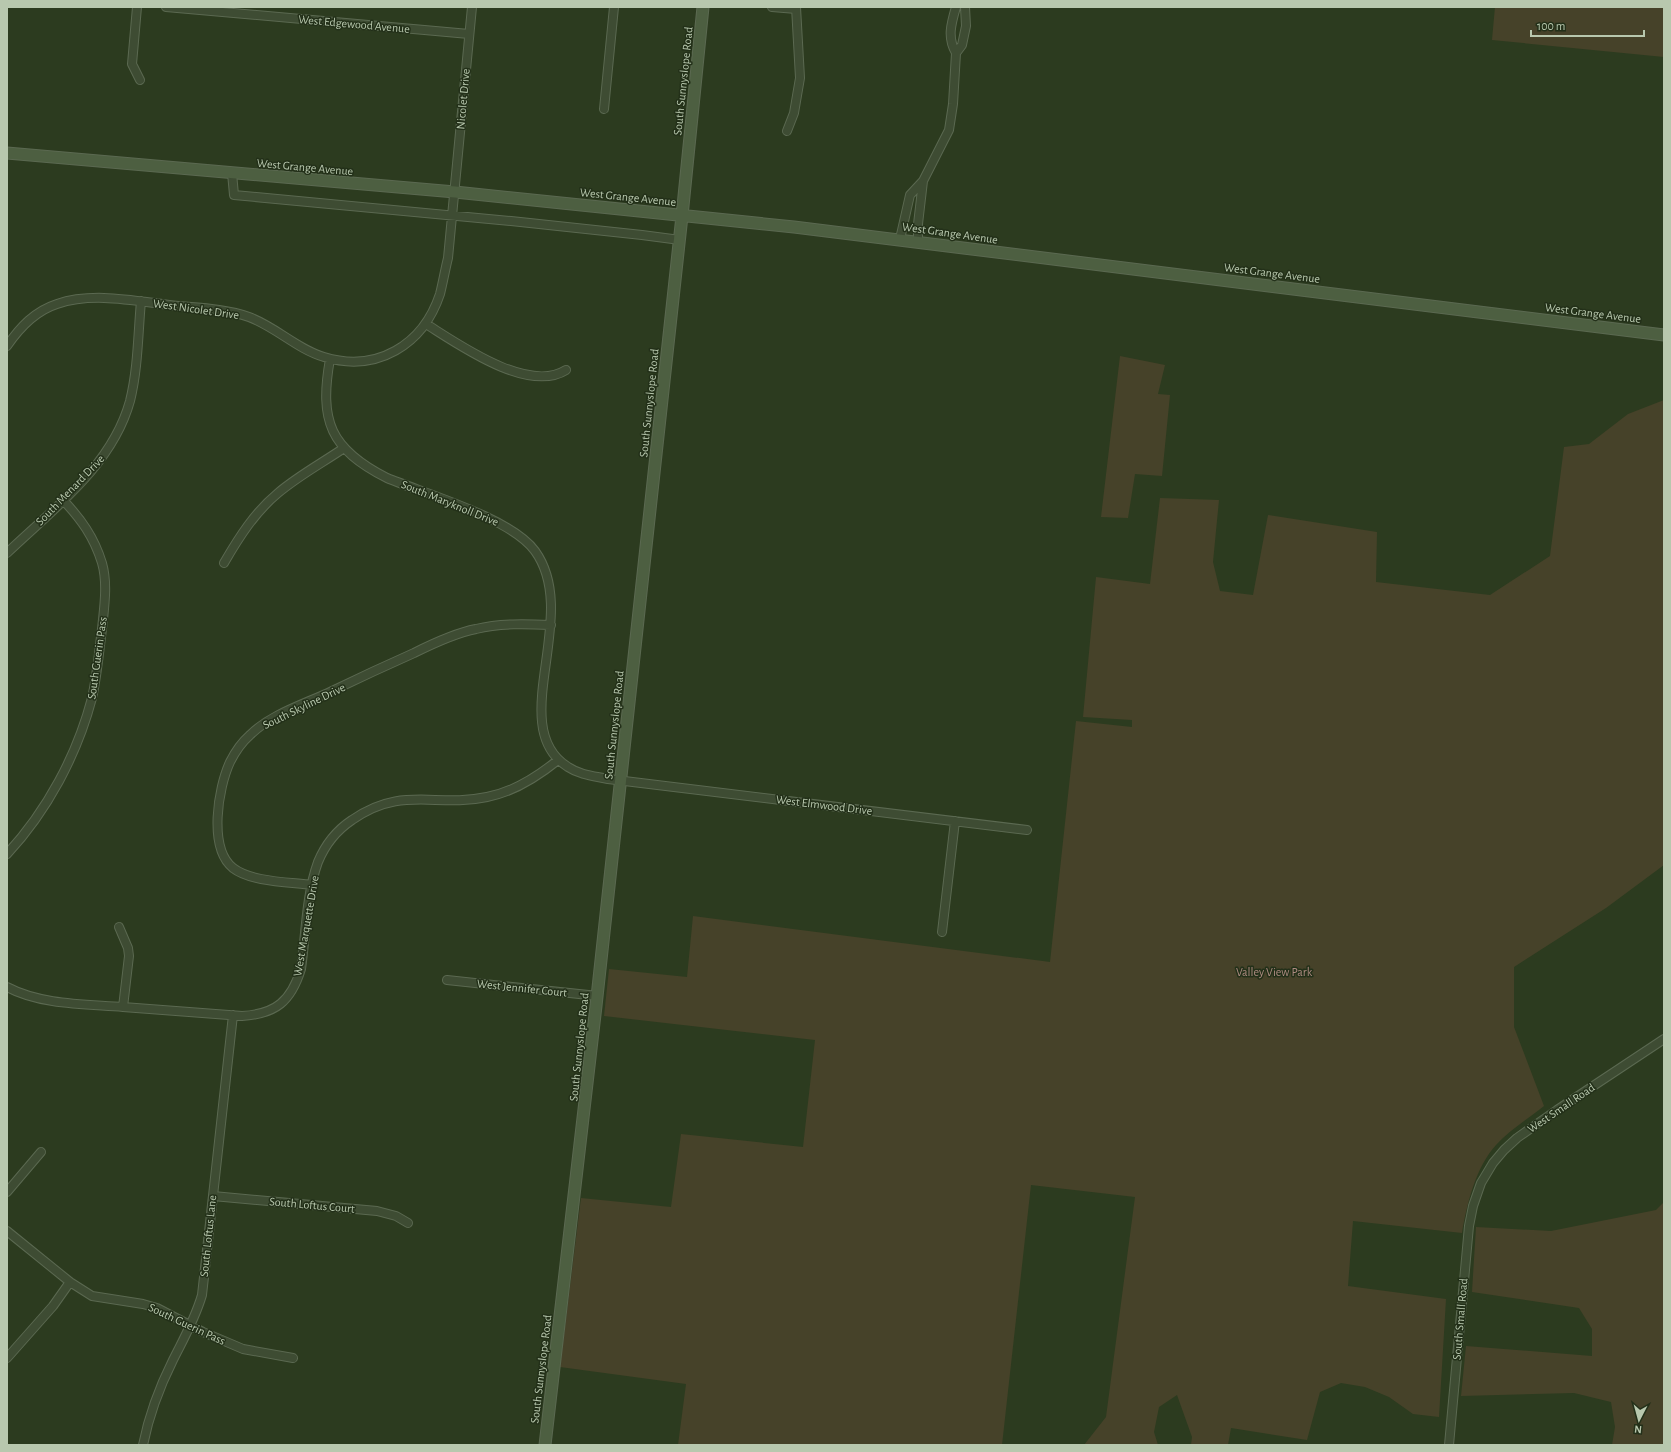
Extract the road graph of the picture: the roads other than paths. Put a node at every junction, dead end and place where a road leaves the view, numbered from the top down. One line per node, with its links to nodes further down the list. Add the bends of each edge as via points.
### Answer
1 (137, 7): 13 (street, via 132,64)
2 (166, 7): 10 (street, West Edgewood Avenue)
3 (472, 7): 11 (street, Nicolet Drive)
4 (614, 7): 14 (street)
5 (703, 7): 21 (street, South Sunnyslope Road)
6 (772, 7): 9 (street)
7 (956, 7): 12 (street, via 950,24 950,43)
8 (965, 7): 12 (street, via 966,26 962,46)
9 (796, 8): 15 (street, via 800,78 794,113)
10 (246, 11): 11 (street, West Edgewood Avenue)
11 (469, 34): 19 (street, Nicolet Drive)
12 (956, 53): 18 (street, via 949,130)
13 (140, 80)
14 (604, 109)
15 (787, 131)
16 (7, 153): 17 (street, West Grange Avenue)
17 (232, 174): 19 (street, West Grange Avenue); 20 (street, via 234,195)
18 (923, 181): 23 (street, via 910,195); 24 (street)
19 (455, 192): 20 (street, Nicolet Drive); 21 (street, West Grange Avenue)
20 (453, 216): 22 (street); 26 (street, West Nicolet Drive, via 448,258 440,293)
21 (682, 216): 22 (street, South Sunnyslope Road); 23 (street, West Grange Avenue)
22 (680, 240): 37 (street, South Sunnyslope Road)
23 (900, 240): 24 (street, West Grange Avenue)
24 (918, 242): 27 (street, West Grange Avenue)
25 (141, 301): 28 (street, West Nicolet Drive, via 92,298 58,304 31,318); 29 (street, West Nicolet Drive, via 248,317); 32 (street, South Menard Drive, via 130,402 104,455)
26 (426, 324): 29 (street, West Nicolet Drive, via 410,341 390,354 371,361); 30 (street, via 484,359 510,370 543,377 558,375)
27 (1664, 335)
28 (7, 346)
29 (330, 359): 31 (street, South Maryknoll Drive, via 325,386 327,413)
30 (566, 370)
31 (344, 448): 34 (street, via 292,482 263,507 242,533); 35 (street, South Maryknoll Drive, via 369,469 487,517 504,525 528,543 547,575 552,598)
32 (62, 500): 33 (street, South Menard Drive); 40 (street, South Guerin Pass, via 77,514 90,532 102,565 104,605 96,674 91,700 69,761 30,828)
33 (7, 553)
34 (224, 563)
35 (551, 625): 36 (street, South Maryknoll Drive, via 541,722 547,743); 41 (street, South Skyline Drive, via 496,625 470,630 442,640 277,717 249,735 230,762 223,785 218,843 225,858 241,873)
36 (558, 760): 37 (street, South Maryknoll Drive, via 579,772); 41 (street, West Marquette Drive, via 530,780 498,795 468,800 397,800 362,813 333,837 319,861)
37 (620, 780): 38 (street, West Elmwood Drive); 46 (street, South Sunnyslope Road)
38 (955, 820): 39 (street, West Elmwood Drive); 43 (street)
39 (1027, 830)
40 (7, 854)
41 (312, 885): 48 (street, West Marquette Drive, via 301,969 290,994 270,1011 256,1015)
42 (119, 927): 47 (street, via 129,956)
43 (942, 932)
44 (447, 980): 46 (street, West Jennifer Court)
45 (7, 987): 47 (street, West Marquette Drive, via 44,1000)
46 (598, 996): 61 (street, South Sunnyslope Road)
47 (123, 1007): 48 (street, West Marquette Drive)
48 (232, 1015): 53 (street, South Loftus Lane)
49 (1664, 1039): 52 (street, West Small Road, via 1517,1138 1493,1163)
50 (41, 1152): 51 (street)
51 (7, 1192)
52 (1477, 1194): 62 (street, South Small Road, via 1469,1226)
53 (213, 1196): 54 (street, South Loftus Court, via 377,1211 396,1216); 57 (street, South Loftus Lane, via 202,1295)
54 (408, 1223)
55 (7, 1230): 56 (street, South Guerin Pass)
56 (70, 1282): 57 (street, South Guerin Pass, via 92,1296 157,1308); 58 (street, via 53,1306)
57 (191, 1326): 59 (street, South Guerin Pass, via 243,1349); 60 (street, South Loftus Lane, via 158,1393)
58 (7, 1358)
59 (293, 1358)
60 (143, 1445)
61 (545, 1445)
62 (1449, 1445)

